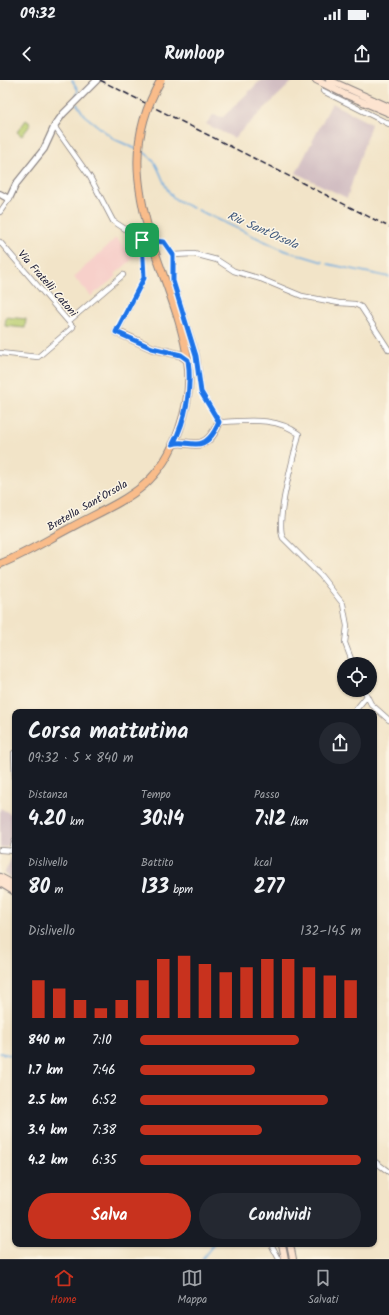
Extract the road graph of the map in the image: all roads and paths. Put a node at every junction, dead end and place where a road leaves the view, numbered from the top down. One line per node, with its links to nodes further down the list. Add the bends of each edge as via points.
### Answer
1 (97, 80): 9 (street)
2 (161, 80): 19 (main road, Bretella Sant'Orsola, bridge, via 145,116 138,154 139,191 153,246)
3 (316, 80): 7 (main road)
4 (329, 80): 6 (main road)
5 (323, 91): 8 (street)
6 (389, 107)
7 (389, 113)
8 (389, 124)
9 (54, 126): 11 (street, via 44,149 16,184); 13 (street, via 90,178 113,221)
10 (0, 194): 11 (street)
11 (8, 199): 12 (street)
12 (0, 212)
13 (142, 240): 15 (street, via 164,242); 18 (street, via 144,278)
14 (0, 242): 17 (street, Via Fratelli Catoni)
15 (173, 255): 20 (street, via 194,254 217,260 234,271 302,296 339,304 355,304 361,307); 24 (street, via 173,281 196,356 201,392)
16 (123, 275): 17 (street)
17 (70, 321): 22 (street, Via Fratelli Catoni, via 73,327 42,355 33,357)
18 (116, 332): 21 (main road, via 152,348)
19 (183, 340): 21 (main road, via 180,348); 23 (main road, Bretella Sant'Orsola)
20 (389, 350)
21 (173, 352): 23 (main road)
22 (0, 353)
23 (188, 360): 25 (main road, Bretella Sant'Orsola, via 188,391 183,420)
24 (219, 422): 26 (main road, via 214,434 208,439 197,445); 29 (street, via 263,420 292,429 299,434 282,513 281,532 343,604 347,626 345,643)
25 (178, 431): 26 (main road); 27 (main road, Bretella Sant'Orsola)
26 (188, 443): 27 (main road)
27 (173, 444): 28 (main road, Bretella Sant'Orsola, via 154,475 143,485 118,502)
28 (0, 564)
29 (350, 657)
30 (367, 697): 32 (street)
31 (368, 697): 33 (street)
32 (357, 709)
33 (377, 709)
34 (377, 709): 35 (street)
35 (389, 720)
36 (0, 850): 37 (street)
37 (12, 851)
38 (0, 877): 40 (main road)
39 (0, 883): 41 (main road)
40 (12, 884)
41 (12, 890)
42 (377, 1163): 43 (street)
43 (389, 1172)
44 (273, 1247): 47 (street)
45 (283, 1247): 48 (main road)
46 (291, 1247): 49 (main road)
47 (279, 1259)
48 (286, 1259)
49 (293, 1259)

